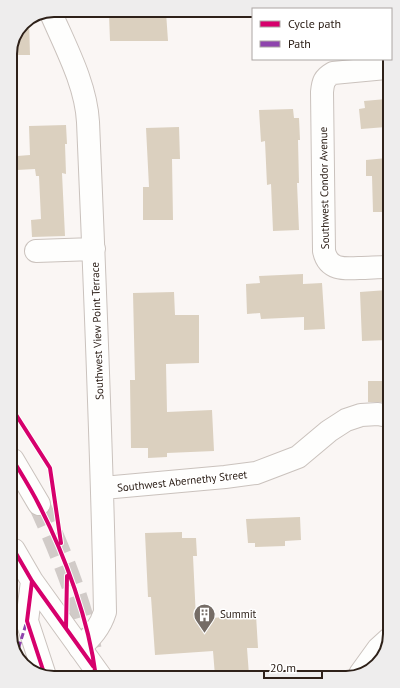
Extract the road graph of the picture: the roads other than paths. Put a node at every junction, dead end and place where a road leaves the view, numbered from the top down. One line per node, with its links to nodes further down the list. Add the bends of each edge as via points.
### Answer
1 (53, 17): 3 (street, Southwest View Point Terrace, via 87,106)
2 (380, 65): 5 (street, Southwest Condor Avenue, via 333,72 325,77 323,83 324,251 326,258 335,266 346,270)
3 (94, 248): 4 (street); 8 (street, Southwest View Point Terrace)
4 (36, 251)
5 (383, 267)
6 (383, 415): 8 (street, Southwest Abernethy Street, via 361,415 346,420 298,457 256,473)
7 (17, 467): 9 (street)
8 (103, 488): 13 (street, Southwest View Point Terrace, via 105,612 96,631)
9 (39, 504)
10 (17, 555): 11 (street)
11 (32, 581): 13 (street); 15 (street, via 27,621)
12 (381, 646): 14 (street)
13 (80, 648): 16 (street)
14 (367, 664)
15 (43, 669)
16 (97, 671)

